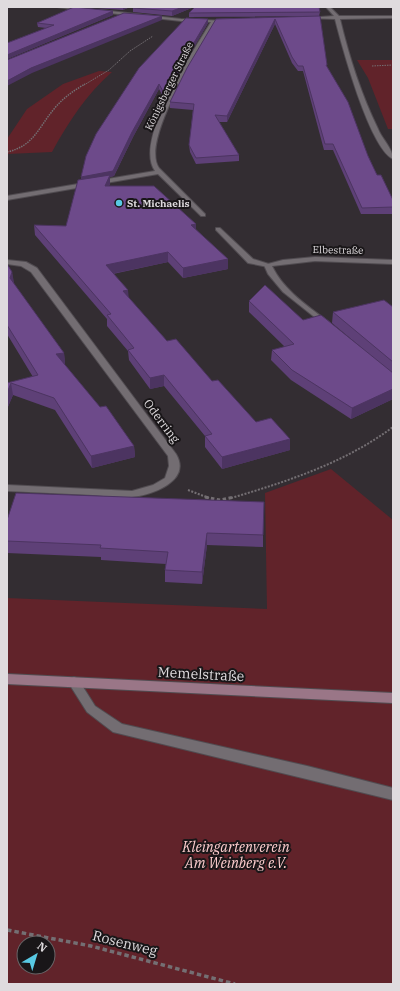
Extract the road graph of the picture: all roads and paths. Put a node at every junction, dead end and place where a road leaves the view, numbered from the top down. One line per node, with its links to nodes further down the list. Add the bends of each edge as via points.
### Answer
1 (59, 7): 4 (street)
2 (108, 7): 6 (street, via 98,11)
3 (328, 7): 7 (street)
4 (90, 10)
5 (129, 10): 6 (street)
6 (122, 14): 10 (street); 11 (street)
7 (337, 17): 8 (street); 9 (street); 15 (street, via 342,39 376,131)
8 (393, 17)
9 (299, 18)
10 (113, 19)
11 (181, 20): 13 (street); 14 (path, via 136,47 109,70 77,88 54,110 30,142)
12 (232, 20): 13 (street)
13 (214, 21): 16 (street, Königsberger Straße, via 178,83 155,134 154,165)
14 (7, 152)
15 (393, 157)
16 (160, 172): 17 (street); 18 (street, Königsberger Straße)
17 (7, 198)
18 (203, 216)
19 (218, 229): 22 (street, via 251,261)
20 (7, 262): 25 (street, Oderring, via 23,264 34,270 173,456 174,474)
21 (393, 262): 22 (street, Elbestraße, via 314,259)
22 (268, 266): 23 (street, via 271,276 281,286)
23 (334, 331)
24 (393, 427): 25 (path, via 343,460 225,499 219,500 197,494)
25 (168, 481): 26 (street, via 148,491 132,494)
26 (7, 488)
27 (7, 679): 28 (main road, Memelstraße)
28 (74, 682): 29 (main road, Memelstraße); 30 (street, via 91,709 118,728)
29 (393, 698)
30 (393, 794)
31 (7, 930): 32 (path, Rosenweg, via 91,946)
32 (235, 984)

